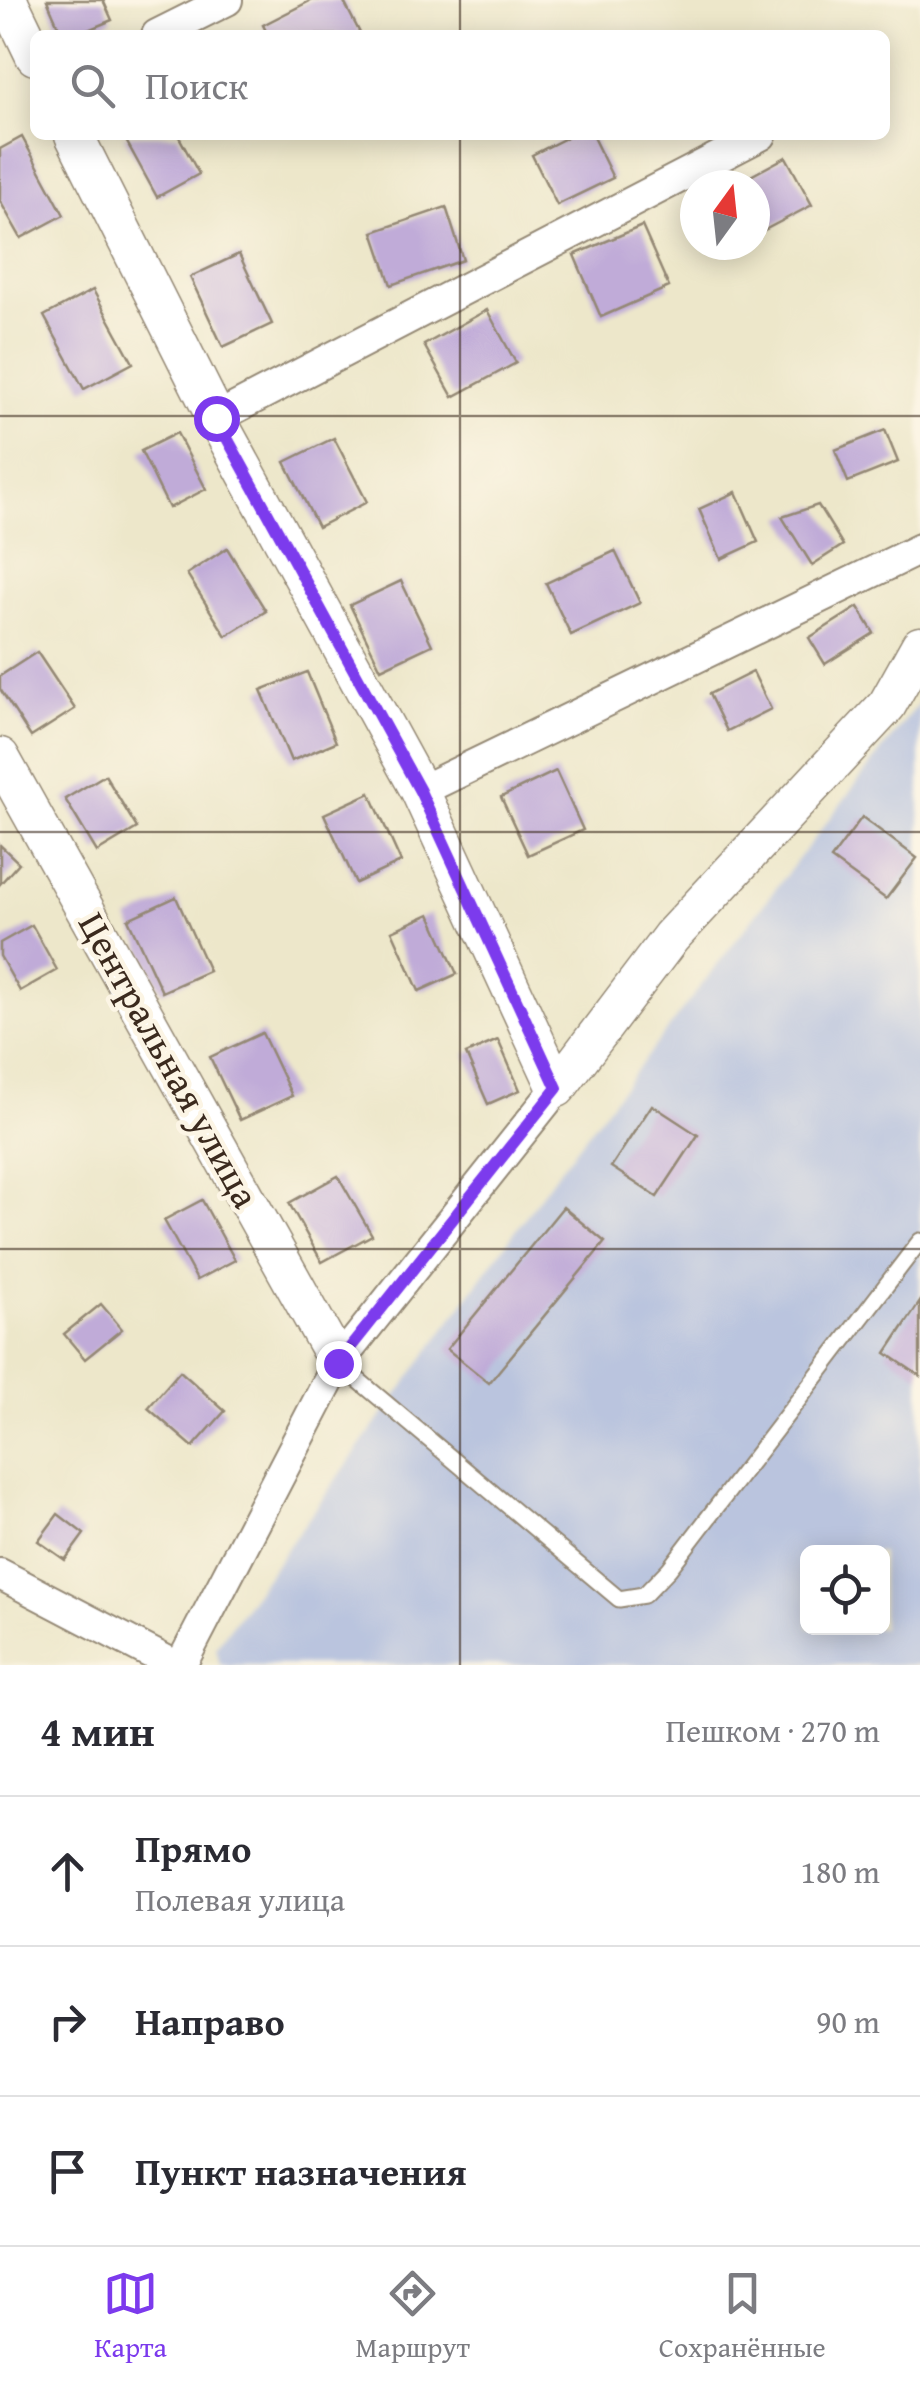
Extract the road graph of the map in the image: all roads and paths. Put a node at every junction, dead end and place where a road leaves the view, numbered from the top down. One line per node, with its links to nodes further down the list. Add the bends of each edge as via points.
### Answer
1 (8, 0): 4 (street)
2 (227, 0): 3 (street)
3 (167, 30)
4 (30, 46)
5 (77, 140): 7 (street)
6 (751, 140): 7 (street)
7 (216, 418): 11 (street)
8 (920, 549): 11 (street)
9 (920, 646): 12 (street, via 887,705 672,937)
10 (0, 757): 14 (street, Центральная улица)
11 (420, 791): 12 (street)
12 (557, 1088): 14 (street)
13 (920, 1241): 14 (lane, via 644,1595 620,1599)
14 (338, 1363): 16 (street)
15 (0, 1574): 16 (street)
16 (177, 1665)

